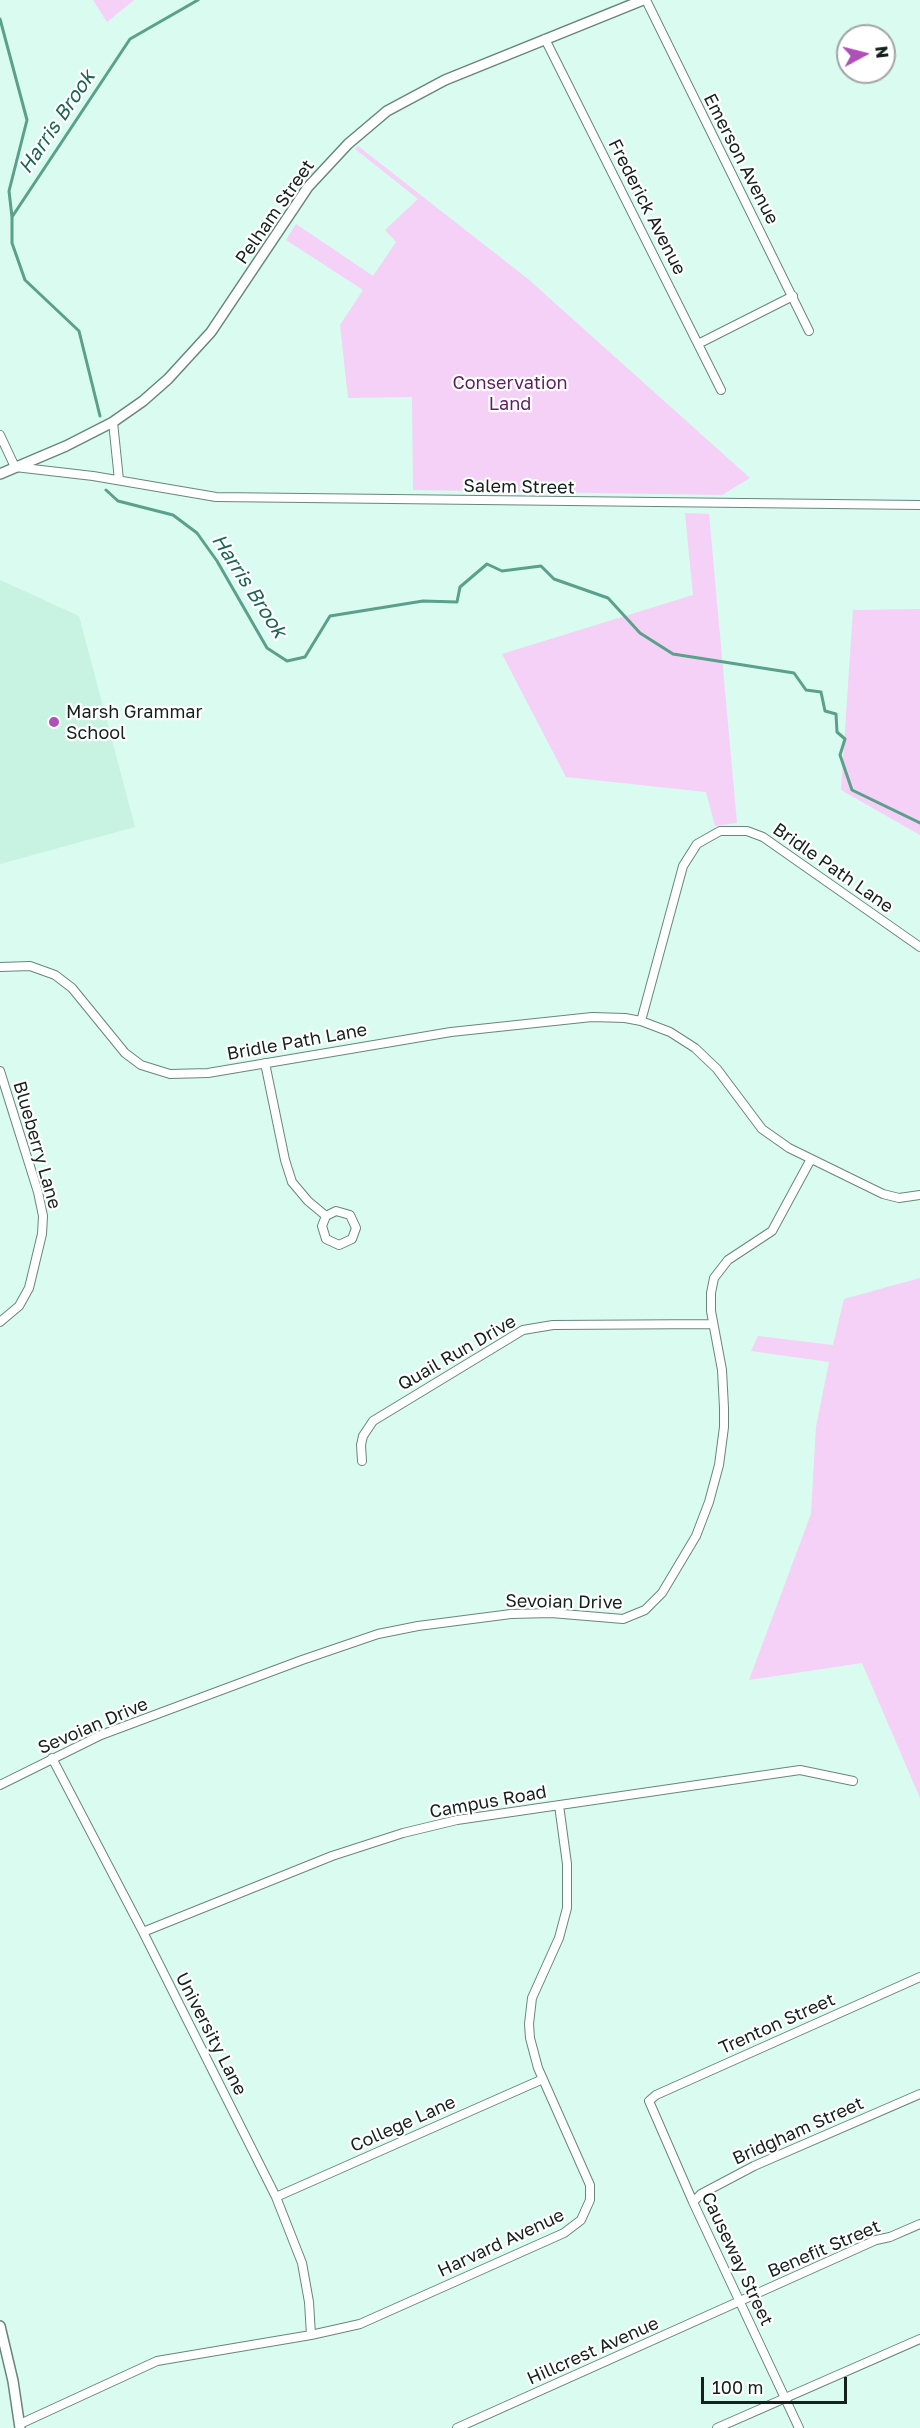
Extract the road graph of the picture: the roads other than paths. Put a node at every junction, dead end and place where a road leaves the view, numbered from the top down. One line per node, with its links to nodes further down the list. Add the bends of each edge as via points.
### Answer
1 (644, 0): 2 (street, Pelham Street); 3 (street, Emerson Avenue)
2 (544, 39): 5 (street, Frederick Avenue); 7 (street, Pelham Street, via 426,89 366,126 308,187 211,332 168,379)
3 (793, 296): 4 (street, Emerson Avenue); 5 (street)
4 (809, 331)
5 (698, 344): 6 (street, Frederick Avenue)
6 (721, 390)
7 (113, 422): 9 (street, Pelham Street); 11 (street)
8 (0, 435): 9 (street)
9 (15, 466): 10 (street, Pelham Street); 11 (street, Salem Street)
10 (0, 474)
11 (119, 480): 12 (street, Salem Street, via 216,497)
12 (920, 505)
13 (920, 947): 15 (street, Bridle Path Lane, via 763,837 747,831 720,831 697,844 683,866)
14 (0, 967): 16 (street, Bridle Path Lane, via 30,966 61,978 118,1046 150,1070 189,1075)
15 (641, 1021): 16 (street, Bridle Path Lane, via 608,1016 462,1030); 18 (street, Bridle Path Lane, via 670,1032 695,1048 717,1069 762,1129)
16 (266, 1063): 20 (street, via 289,1175 300,1193)
17 (0, 1071): 21 (street, Blueberry Lane, via 43,1216 29,1288 19,1306)
18 (811, 1159): 19 (street, Bridle Path Lane, via 883,1194 899,1198); 22 (street, Sevoian Drive, via 772,1231 717,1271 710,1299)
19 (920, 1196)
20 (326, 1216): 20 (street, via 322,1229 326,1239 339,1245 352,1239 356,1228 350,1215 336,1210)
21 (0, 1322)
22 (713, 1324): 23 (street, Quail Run Drive, via 554,1325 523,1330 373,1421 363,1436); 24 (street, Sevoian Drive, via 724,1408 722,1447 714,1485 688,1550 662,1593 645,1610 632,1617 614,1619 512,1614 378,1634 101,1735)
23 (362, 1461)
24 (52, 1758): 26 (street, Sevoian Drive); 28 (street, University Lane)
25 (853, 1781): 27 (street, Campus Road, via 800,1770)
26 (0, 1785)
27 (559, 1805): 28 (street, Campus Road, via 457,1820 404,1833 332,1856); 30 (street, Harvard Avenue, via 567,1864 567,1908 529,2012 530,2038)
28 (143, 1932): 33 (street, University Lane)
29 (920, 1977): 32 (street, Trenton Street, via 656,2095)
30 (543, 2079): 33 (street, College Lane); 38 (street, Harvard Avenue, via 590,2185 590,2200 581,2220 564,2233 360,2324)
31 (920, 2094): 34 (street, Bridgham Street, via 754,2166)
32 (649, 2102): 34 (street, Causeway Street)
33 (276, 2197): 38 (street, University Lane, via 302,2263)
34 (693, 2202): 36 (street, Causeway Street)
35 (920, 2224): 36 (street, Benefit Street)
36 (740, 2301): 40 (street, Causeway Street); 42 (street, Hillcrest Avenue)
37 (0, 2326): 41 (street)
38 (311, 2335): 41 (street, Harvard Avenue, via 157,2361)
39 (920, 2339): 40 (street)
40 (785, 2397): 43 (street); 44 (street, Causeway Street)
41 (20, 2426)
42 (457, 2428)
43 (717, 2428)
44 (799, 2428)

